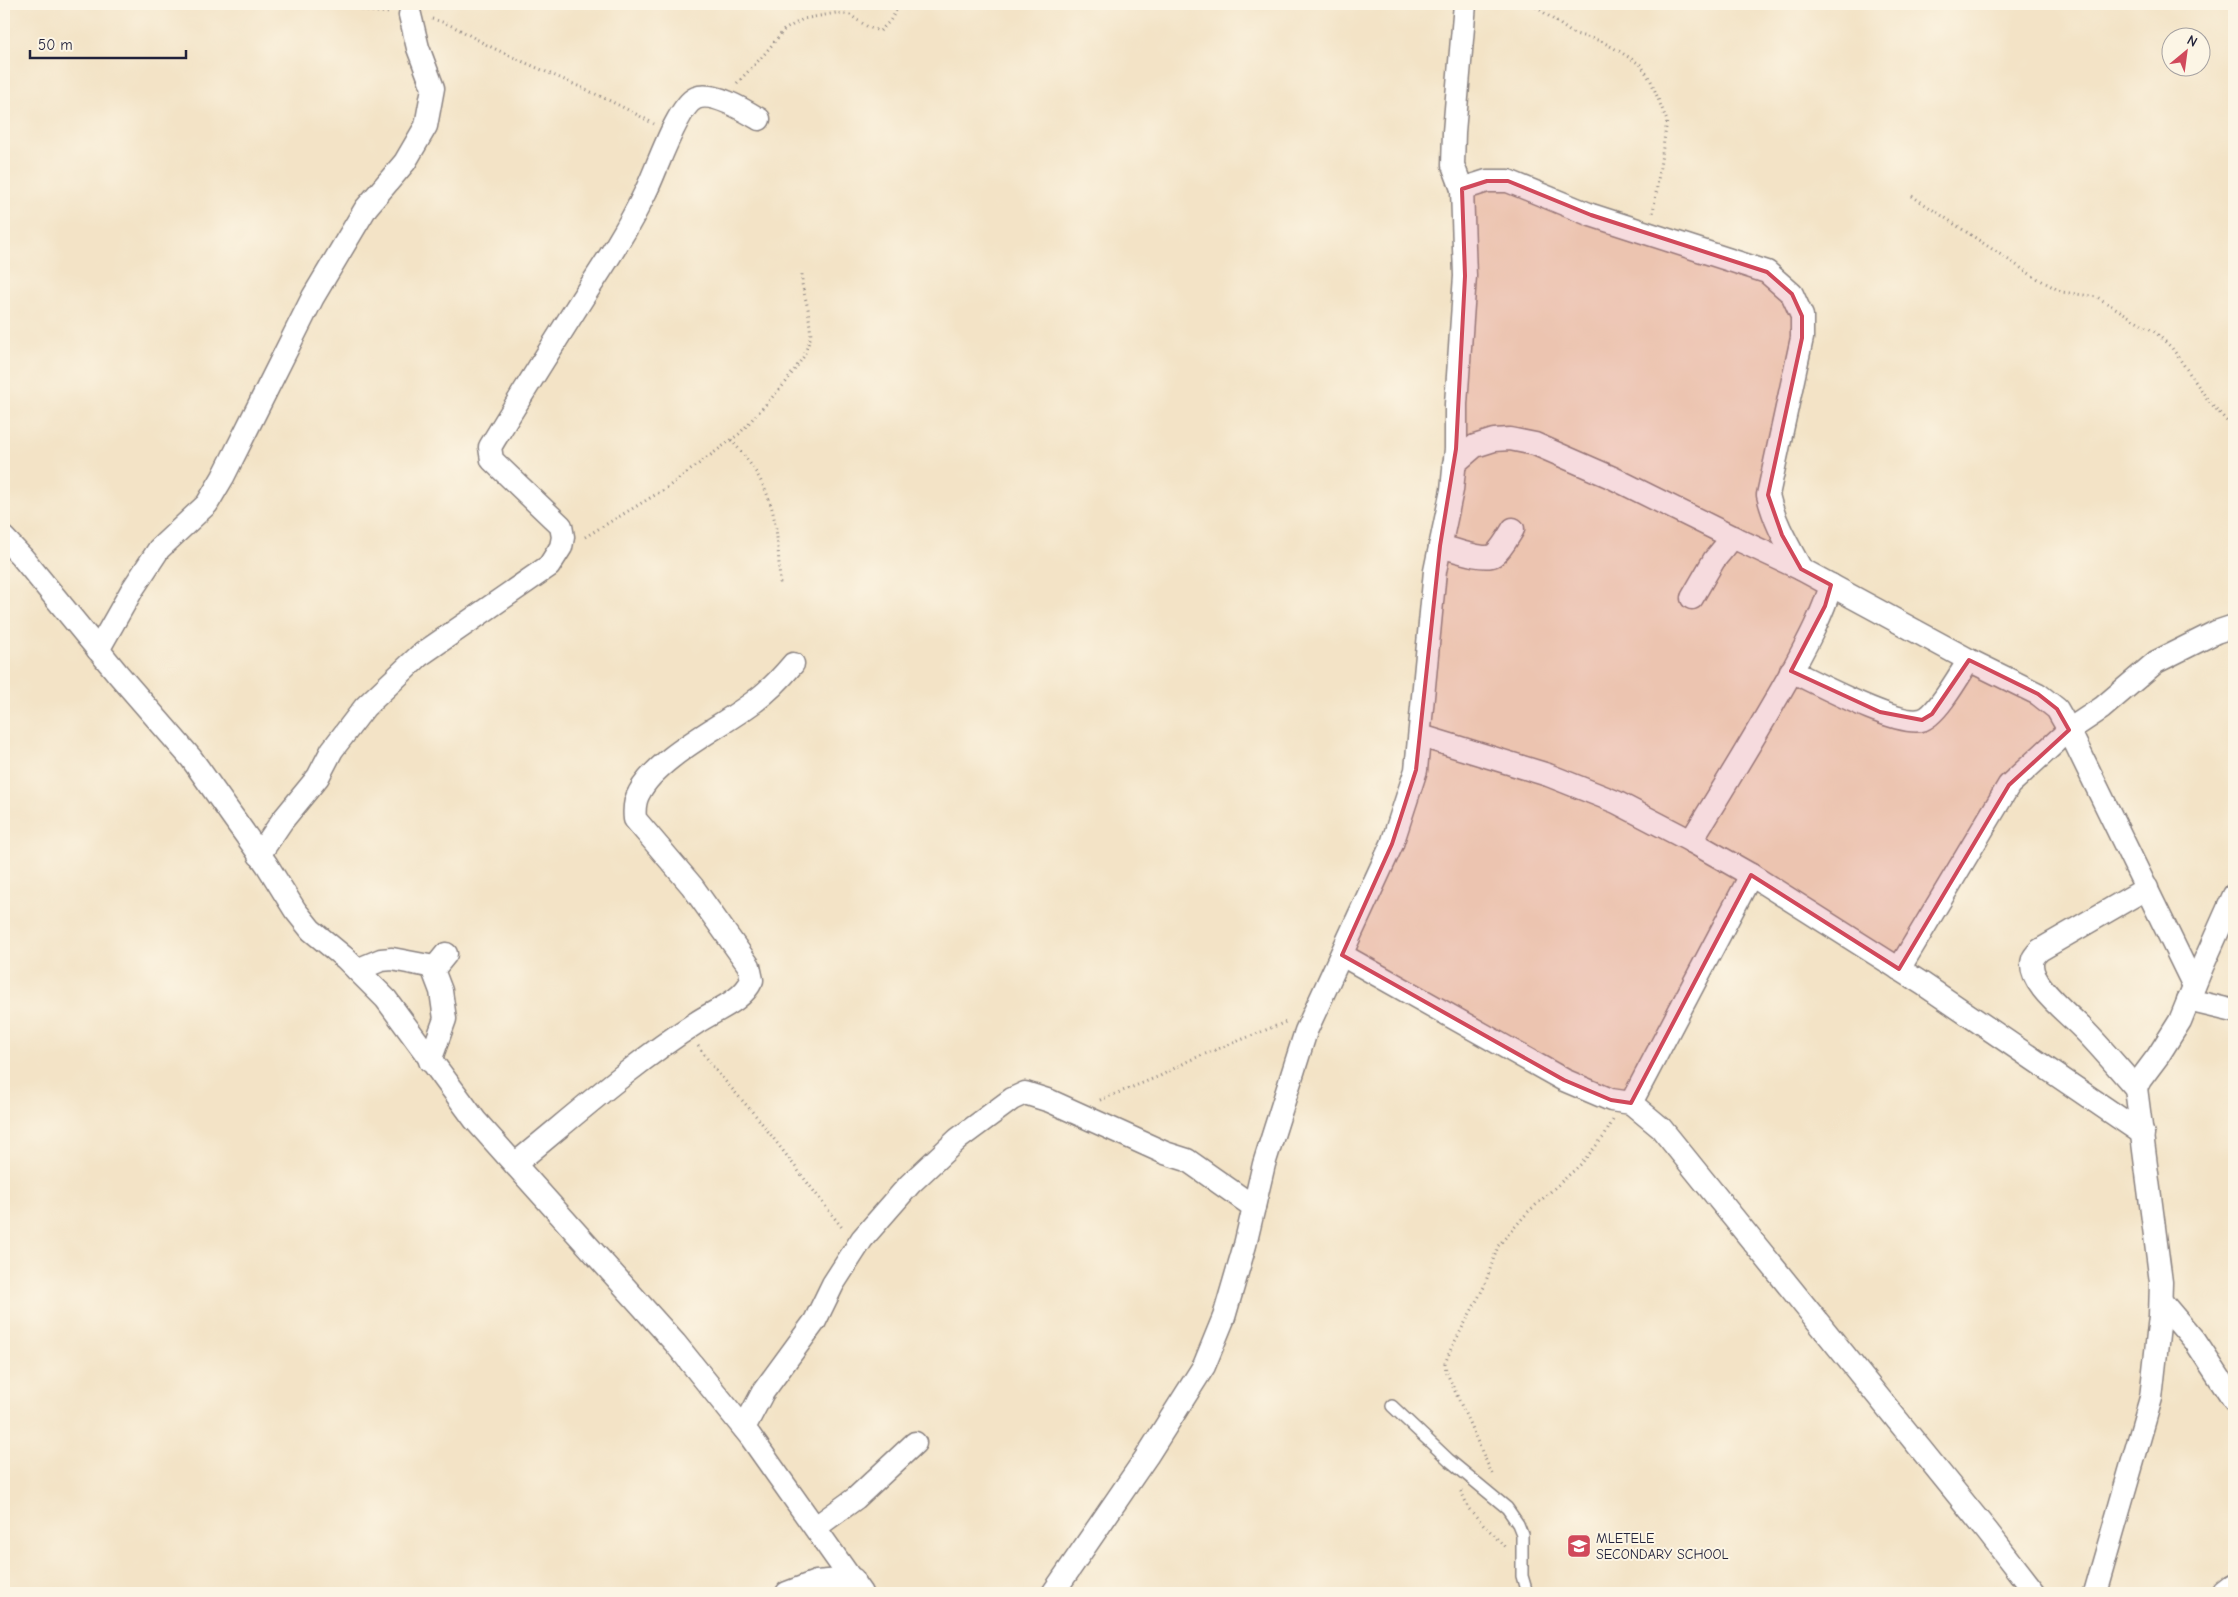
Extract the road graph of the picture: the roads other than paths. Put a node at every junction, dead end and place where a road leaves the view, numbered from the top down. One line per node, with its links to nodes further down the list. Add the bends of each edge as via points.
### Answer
1 (1465, 4): 4 (street, via 1454,132 1454,165)
2 (410, 14): 14 (street, via 433,88 422,133 405,162 366,208 314,297 207,504 159,549)
3 (759, 119): 21 (street, via 736,105 716,99 694,99 687,106 625,232 490,447 492,460 561,526 561,547 550,566 419,656 365,707)
4 (1462, 189): 5 (street, via 1465,276); 10 (street, via 1487,181 1508,181 1592,215 1767,272 1792,294 1802,316 1802,338 1768,495 1782,535)
5 (1454, 464): 7 (street, via 1474,446 1494,440 1510,439 1535,444); 9 (street)
6 (1513, 529): 9 (street, via 1492,557)
7 (1733, 537): 10 (street); 12 (street, via 1714,560)
8 (4, 538): 14 (street)
9 (1440, 546): 19 (street)
10 (1801, 569): 11 (street)
11 (1832, 585): 15 (street); 17 (street, via 1825,606)
12 (1692, 598)
13 (2234, 626): 18 (street, via 2156,662 2102,708)
14 (98, 650): 21 (street, via 191,758)
15 (1969, 660): 17 (street, via 1932,714 1922,720 1880,712); 18 (street, via 2038,694 2057,710)
16 (793, 664): 34 (street, via 756,701 676,755 647,780 634,807 635,819 692,886 748,966 752,980 748,988 728,1005 696,1023 637,1065)
17 (1792, 671): 20 (street)
18 (2069, 730): 23 (street); 26 (street, via 2009,785)
19 (1421, 736): 20 (street, via 1548,776 1616,802); 25 (street, via 1416,770 1392,844)
20 (1691, 842): 22 (street)
21 (259, 854): 27 (street, via 295,910 312,930)
22 (1751, 876): 26 (street); 32 (street)
23 (2147, 888): 28 (street); 31 (street, via 2040,950 2033,958 2036,975 2050,999 2082,1028)
24 (2233, 899): 28 (street)
25 (1342, 954): 32 (street, via 1564,1080 1611,1100); 35 (street, via 1306,1031)
26 (1899, 969): 33 (street)
27 (358, 970): 30 (street, via 386,1000); 30 (street, via 381,960 440,961 435,977 446,1010)
28 (2191, 993): 29 (street); 31 (street, via 2180,1020)
29 (2234, 1011)
30 (430, 1061): 34 (street, via 475,1120)
31 (2136, 1088): 33 (street)
32 (1627, 1102): 47 (street, via 1661,1128)
33 (2143, 1134): 36 (street, via 2161,1282)
34 (515, 1164): 39 (street, via 675,1343)
35 (1254, 1206): 39 (street, via 1186,1160 1025,1093 958,1139 910,1184 857,1247 833,1284 815,1321 763,1392); 45 (street, via 1224,1317 1204,1366)
36 (2160, 1301): 37 (street, via 2195,1341); 48 (street, via 2151,1398)
37 (2234, 1400)
38 (1392, 1406): 46 (lane, via 1499,1501 1518,1524 1522,1534 1522,1576)
39 (744, 1428): 41 (street)
40 (915, 1443): 41 (street, via 856,1498)
41 (816, 1528): 42 (street)
42 (857, 1586): 44 (street, via 816,1582)
43 (2234, 1586): 49 (street)
44 (787, 1593)
45 (1053, 1593)
46 (1527, 1593)
47 (2035, 1593)
48 (2096, 1593)
49 (2225, 1593)

